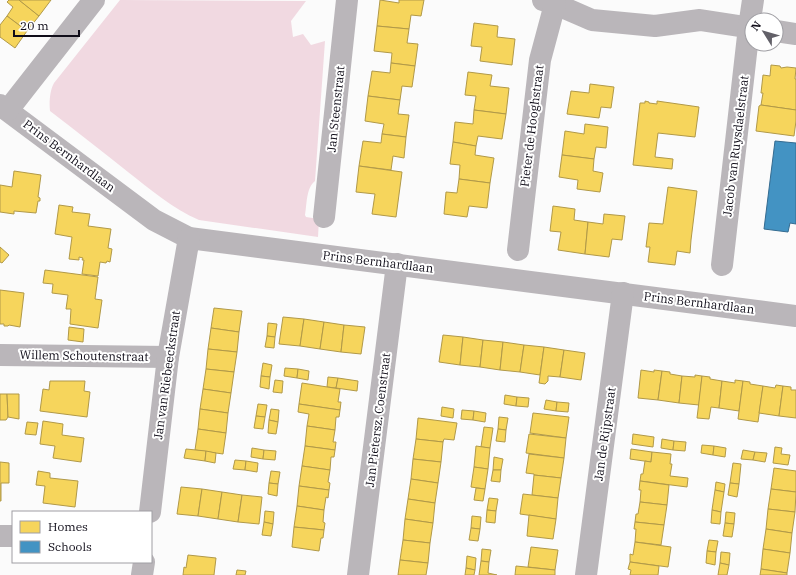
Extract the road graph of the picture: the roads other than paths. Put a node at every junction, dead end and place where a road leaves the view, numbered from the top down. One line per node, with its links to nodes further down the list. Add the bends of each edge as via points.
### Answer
1 (94, 0): 10 (street)
2 (347, 0): 11 (street, Jan Steenstraat)
3 (753, 0): 5 (street, Jacob van Ruysdaelstraat)
4 (549, 2): 6 (street, via 592,20 655,26 700,20); 13 (street, Pieter de Hooghstraat)
5 (752, 12)
6 (744, 27)
7 (784, 32): 8 (street)
8 (796, 34)
9 (748, 52): 15 (street, Jacob van Ruysdaelstraat)
10 (4, 107): 12 (street, Prins Bernhardlaan, via 154,220)
11 (324, 217)
12 (189, 238): 14 (street, Prins Bernhardlaan); 19 (street, Jan van Riebeeckstraat)
13 (518, 250)
14 (397, 264): 16 (street, Prins Bernhardlaan); 25 (street, Jan Pietersz. Coenstraat)
15 (722, 265)
16 (624, 293): 17 (street, Prins Bernhardlaan); 26 (street, Jan de Rijpstraat)
17 (796, 316)
18 (0, 355): 19 (street, Willem Schoutenstraat)
19 (168, 357): 20 (street, Jan van Riebeeckstraat)
20 (150, 511)
21 (0, 536): 22 (street)
22 (12, 536)
23 (144, 563): 24 (street)
24 (142, 575)
25 (358, 575)
26 (586, 575)

